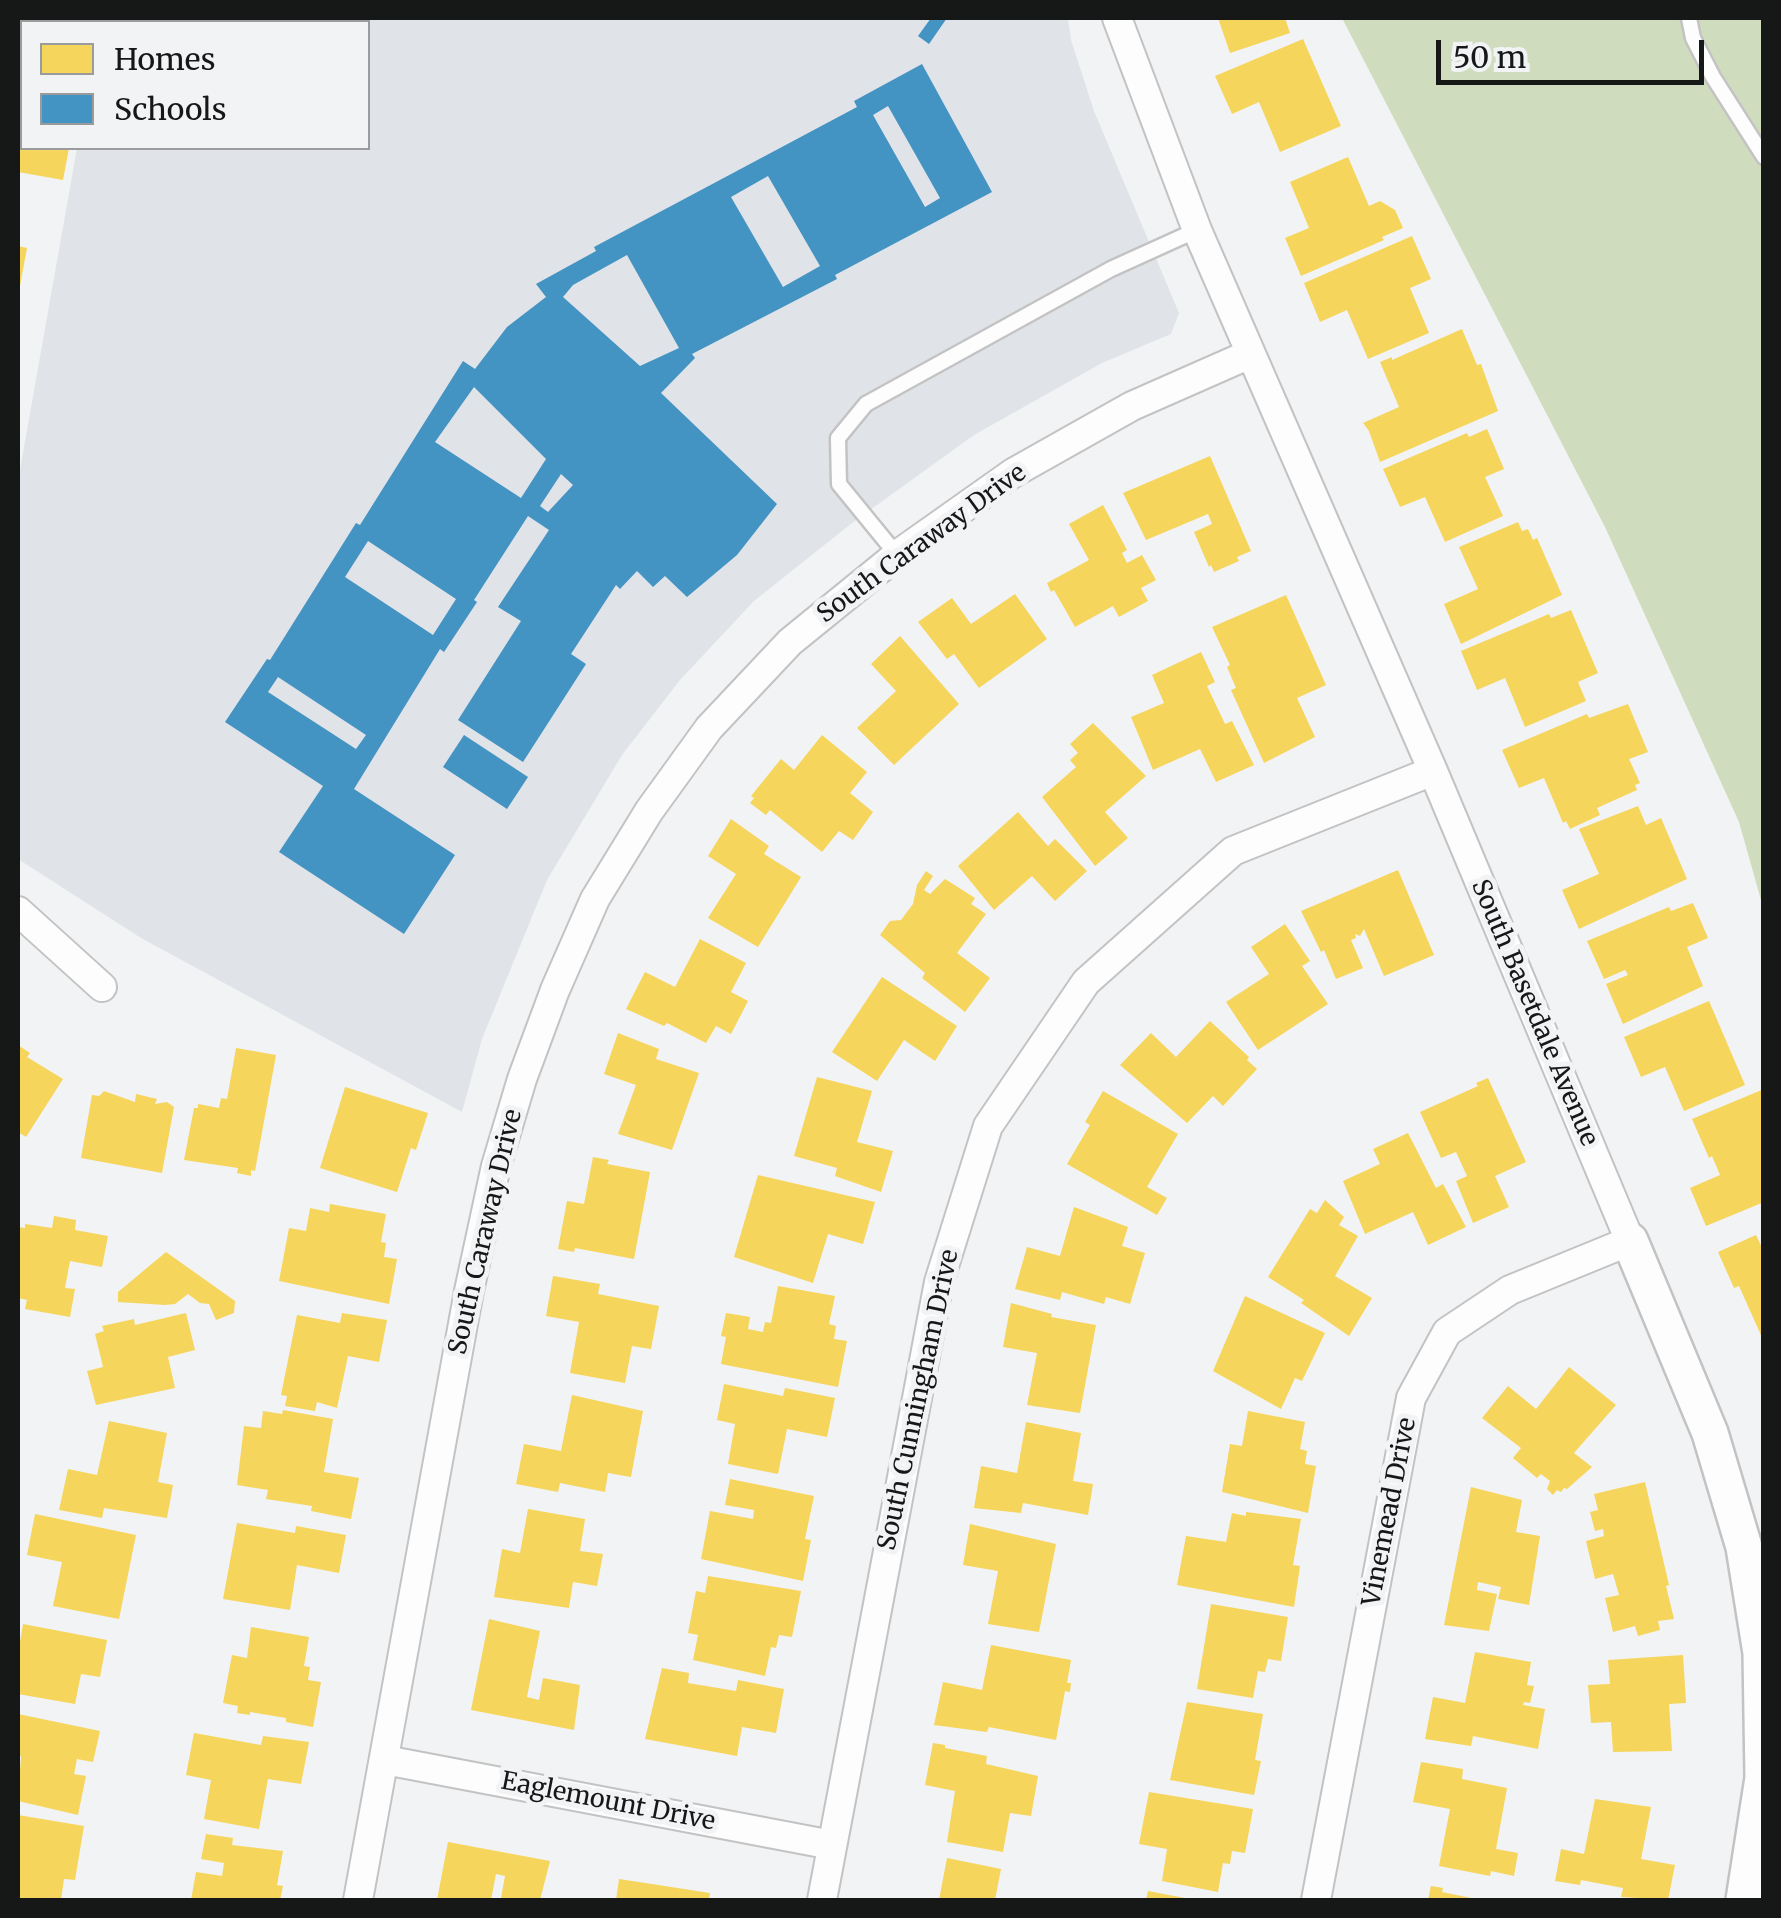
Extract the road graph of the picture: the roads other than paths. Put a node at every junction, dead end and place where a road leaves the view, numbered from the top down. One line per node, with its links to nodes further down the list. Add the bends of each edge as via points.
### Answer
1 (1117, 18): 4 (street, South Basetdale Avenue)
2 (1688, 18): 3 (lane, via 1713,77)
3 (1764, 156)
4 (1196, 230): 5 (street, South Basetdale Avenue); 6 (lane, via 1111,269 866,404 838,438 839,484)
5 (1250, 354): 6 (street, South Caraway Drive, via 1132,406 1013,473); 7 (street, South Basetdale Avenue)
6 (897, 556): 11 (street, South Caraway Drive, via 790,642 709,728 595,899 555,990 496,1166)
7 (1433, 771): 10 (street, South Basetdale Avenue); 12 (street, South Cunningham Drive, via 1233,852 1086,982 988,1126 939,1282)
8 (18, 911): 9 (street)
9 (102, 986)
10 (1630, 1242): 15 (street, Vinemead Drive, via 1510,1290 1447,1332 1412,1398); 16 (street, South Basetdale Avenue, via 1710,1433 1744,1547 1761,1653 1763,1778)
11 (384, 1760): 12 (street, Eaglemount Drive); 13 (street, South Caraway Drive)
12 (832, 1845): 14 (street, South Cunningham Drive)
13 (358, 1900)
14 (822, 1900)
15 (1316, 1900)
16 (1744, 1900)

